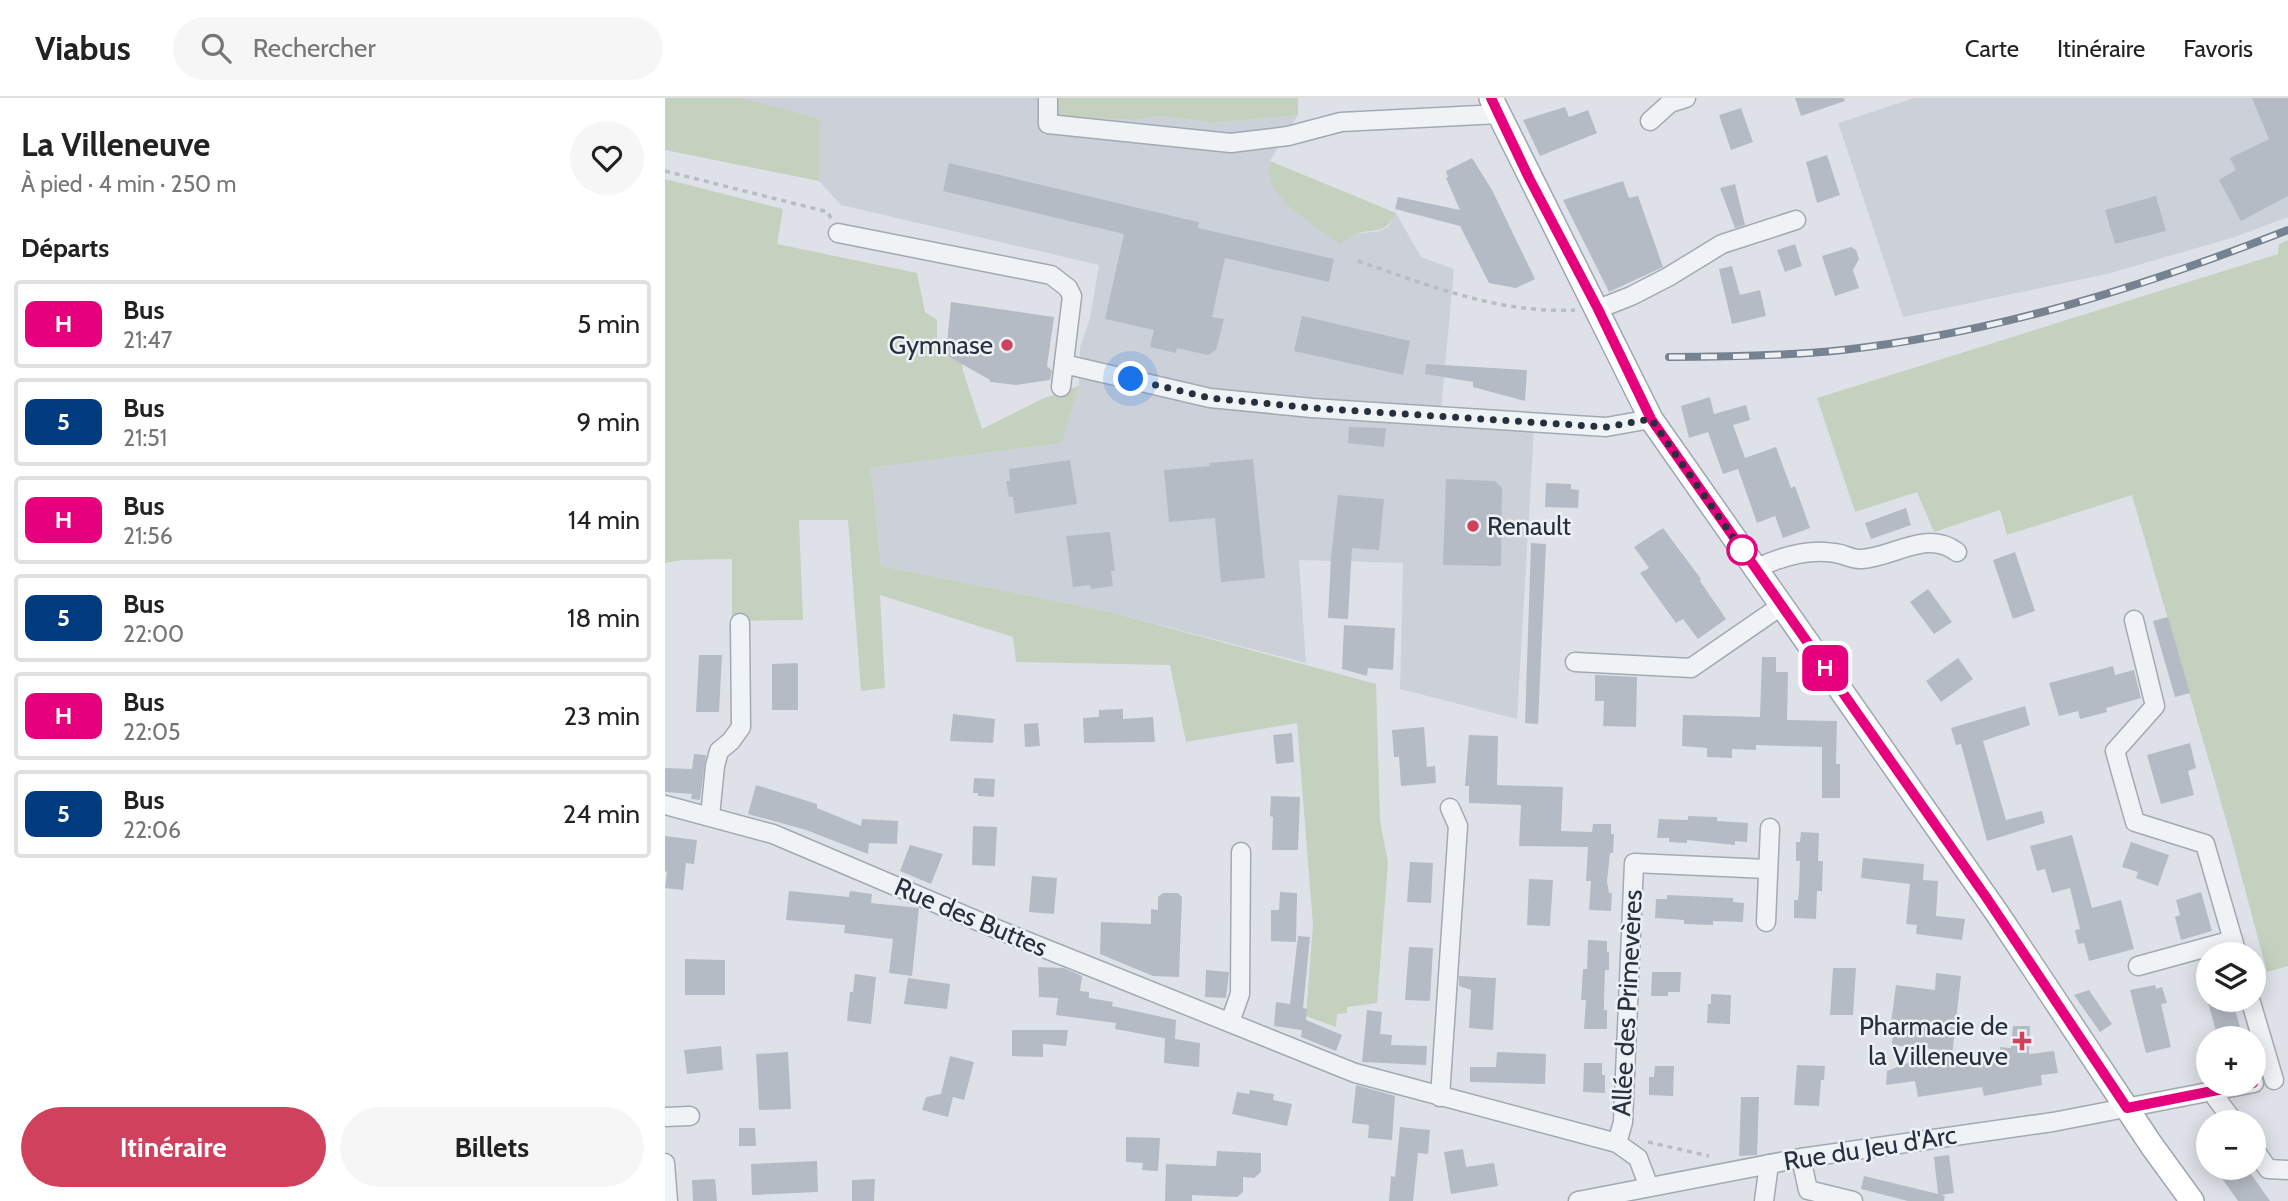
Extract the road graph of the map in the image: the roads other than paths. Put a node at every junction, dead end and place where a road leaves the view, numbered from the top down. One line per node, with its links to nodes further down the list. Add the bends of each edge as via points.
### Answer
1 (1048, 98): 3 (street, via 1048,124 1231,143 1288,136 1341,122)
2 (1686, 98): 4 (street, via 1670,103)
3 (1495, 106): 7 (main road)
4 (1650, 121)
5 (1796, 220): 7 (street, via 1722,244 1668,277)
6 (838, 233): 8 (street, via 1051,275 1072,296)
7 (1598, 309): 10 (main road)
8 (1071, 365): 9 (street); 10 (street, via 1210,398 1312,408 1606,427)
9 (1061, 387)
10 (1651, 419): 12 (main road)
11 (1957, 552): 12 (street, via 1936,543 1861,559 1813,551)
12 (1755, 569): 13 (main road)
13 (1781, 606): 16 (street, via 1691,668); 32 (main road, via 1990,902)
14 (2134, 620): 24 (street, via 2155,706 2115,751 2135,822 2205,844)
15 (740, 623): 19 (street, via 741,727 719,751)
16 (1575, 662)
17 (665, 806): 19 (street, Rue des Buttes)
18 (1450, 808): 31 (street, via 1458,826)
19 (710, 816): 28 (street, Rue des Buttes, via 773,834)
20 (1770, 828): 22 (street)
21 (1241, 852): 28 (street, via 1240,994)
22 (1768, 869): 23 (street); 35 (street, Allée des Primevères, via 1633,863 1623,1122)
23 (1766, 922)
24 (2234, 942)
25 (2196, 955): 26 (street)
26 (2137, 966)
27 (2255, 1012): 29 (street)
28 (1230, 1022): 31 (street, Rue des Buttes, via 1355,1073)
29 (2281, 1079)
30 (2196, 1095): 32 (street, Rue du Jeu d'Arc)
31 (1440, 1097): 35 (street, Rue des Buttes)
32 (2127, 1108): 36 (street, Rue du Jeu d'Arc); 47 (main road)
33 (691, 1116): 34 (street)
34 (665, 1117)
35 (1618, 1139): 41 (street, Rue des Buttes, via 1639,1158)
36 (1801, 1157): 38 (street, Rue du Jeu d'Arc); 46 (street, via 1808,1190)
37 (665, 1163): 43 (street)
38 (1769, 1164): 41 (street, Rue du Jeu d'Arc); 45 (street)
39 (2266, 1164): 40 (street)
40 (2288, 1170)
41 (1649, 1187): 42 (street, Rue du Jeu d'Arc)
42 (1614, 1198): 44 (street, Rue du Jeu d'Arc)
43 (668, 1201)
44 (1578, 1201)
45 (1764, 1201)
46 (1853, 1201)
47 (2192, 1201)

